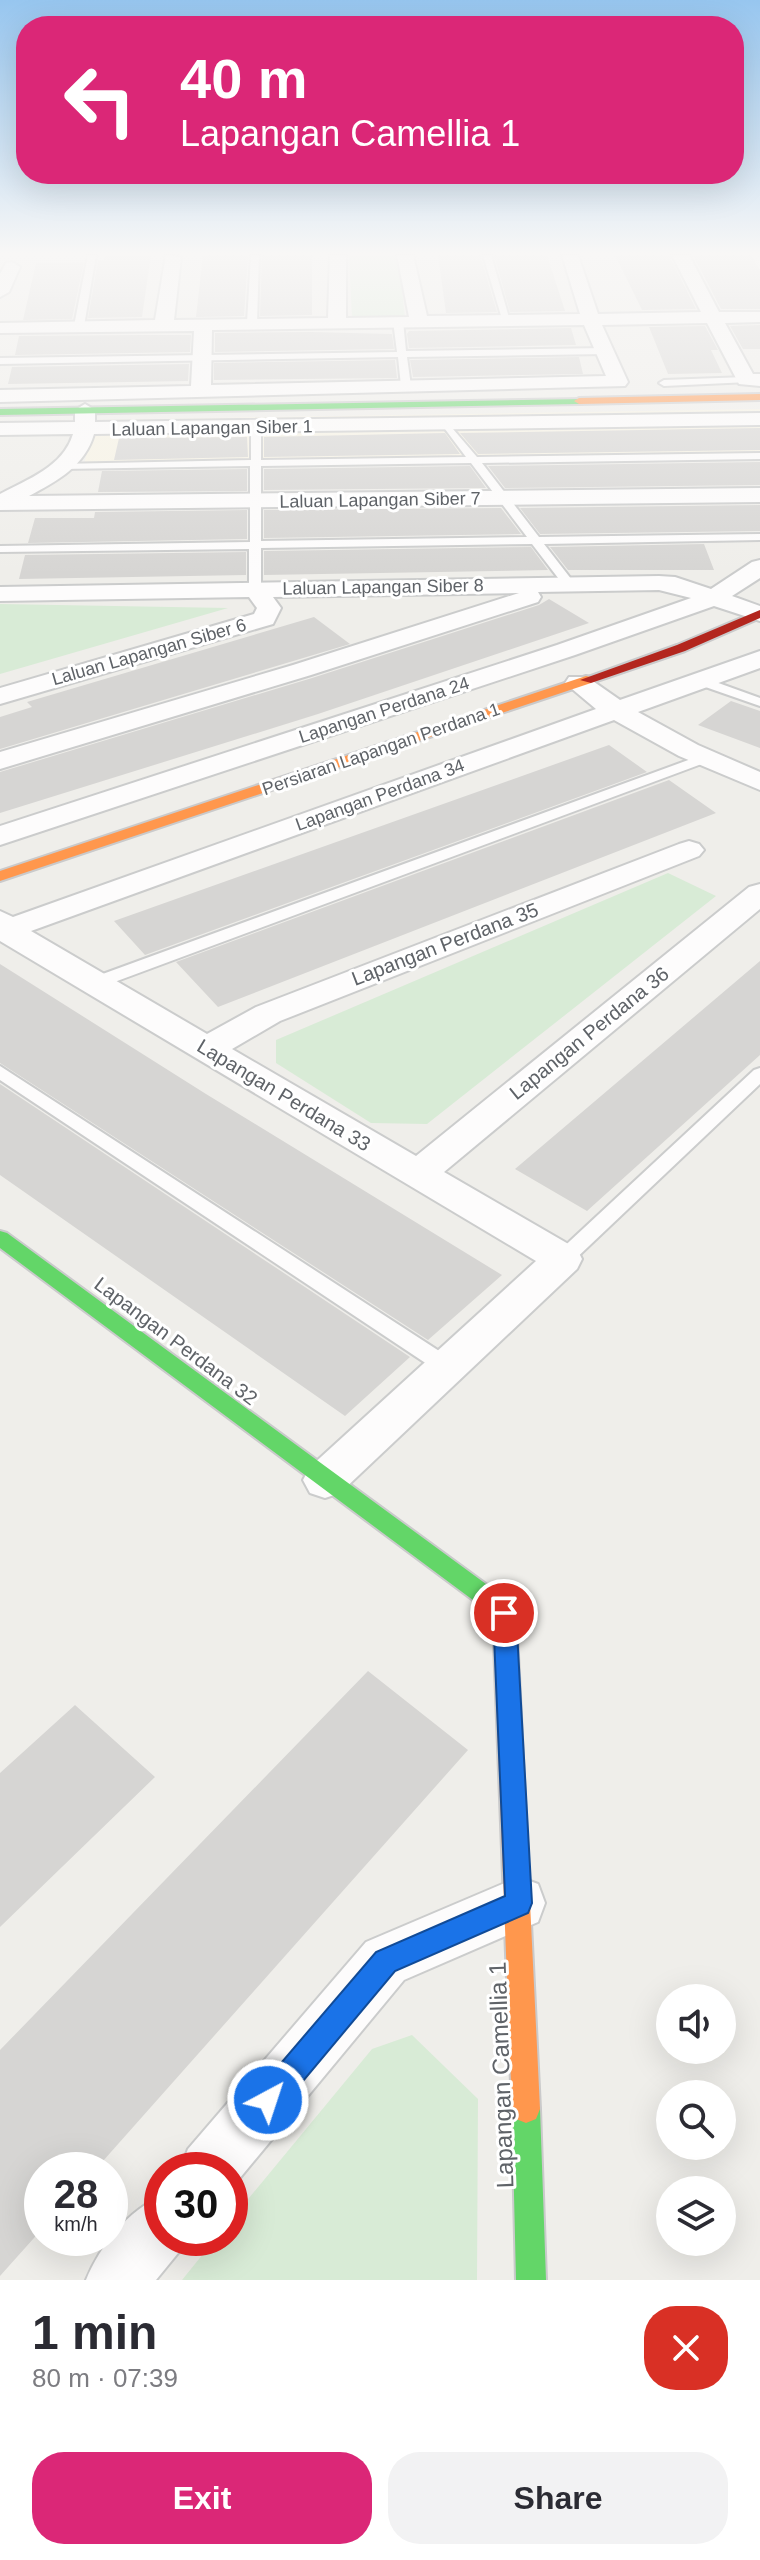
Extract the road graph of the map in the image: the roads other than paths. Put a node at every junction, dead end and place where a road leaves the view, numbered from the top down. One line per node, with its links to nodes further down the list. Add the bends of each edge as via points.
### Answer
1 (204, 361): 8 (street)
2 (403, 361): 7 (lane)
3 (611, 361): 7 (street, via 619,381 614,383)
4 (741, 361): 5 (street)
5 (753, 380): 6 (lane)
6 (664, 383)
7 (406, 386): 8 (street)
8 (201, 389): 9 (street)
9 (0, 396)
10 (760, 397): 12 (street)
11 (0, 412): 14 (street)
12 (439, 418): 13 (street, Laluan Lapangan Siber 1); 14 (street); 15 (street, Laluan Lapangan Siber 1); 18 (lane)
13 (760, 419)
14 (86, 420): 15 (street, Laluan Lapangan Siber 1); 16 (street, Laluan Lapangan Siber 1); 20 (street, via 75,458)
15 (256, 427): 19 (lane)
16 (0, 429)
17 (760, 456): 18 (lane)
18 (473, 459): 19 (lane); 22 (lane)
19 (255, 463): 20 (lane); 23 (lane)
20 (62, 466): 24 (street)
21 (760, 495): 22 (street, Laluan Lapangan Siber 7)
22 (502, 499): 23 (street, Laluan Lapangan Siber 7); 26 (lane)
23 (255, 502): 24 (street, Laluan Lapangan Siber 7); 27 (lane)
24 (0, 503)
25 (760, 537): 26 (lane)
26 (533, 540): 27 (lane); 30 (lane)
27 (255, 547): 28 (lane); 31 (lane)
28 (0, 549)
29 (760, 567): 33 (street, Lapangan Perdana 24)
30 (569, 584): 31 (street, Laluan Lapangan Siber 8); 33 (street, Laluan Lapangan Siber 8, via 675,584); 42 (street)
31 (255, 589): 32 (street, Laluan Lapangan Siber 8); 38 (street, Laluan Lapangan Siber 6, via 269,608 264,619)
32 (0, 594)
33 (713, 598): 34 (street, Laluan Lapangan Siber 8); 44 (street, Lapangan Perdana 24)
34 (760, 614): 37 (street, Persiaran Lapangan Perdana 1)
35 (760, 659): 36 (street, Lapangan Perdana 34)
36 (699, 680): 39 (lane); 40 (street, Lapangan Perdana 34)
37 (578, 683): 40 (street); 46 (street, Persiaran Lapangan Perdana 1)
38 (0, 696)
39 (760, 702)
40 (614, 711): 41 (street); 48 (street, Lapangan Perdana 34)
41 (702, 759): 43 (street); 49 (lane)
42 (0, 761)
43 (760, 782)
44 (0, 836)
45 (689, 850): 50 (street, Lapangan Perdana 35, via 268,1014)
46 (0, 876)
47 (760, 893): 53 (street, Lapangan Perdana 36)
48 (2, 927): 49 (street, Lapangan Perdana 33)
49 (95, 983): 50 (street, Lapangan Perdana 33)
50 (206, 1049): 53 (street, Lapangan Perdana 33)
51 (0, 1072): 56 (lane)
52 (760, 1074): 55 (lane)
53 (418, 1174): 55 (street, Lapangan Perdana 33)
54 (0, 1238): 57 (street, Lapangan Perdana 32)
55 (563, 1259): 56 (street)
56 (446, 1366): 57 (street)
57 (325, 1480): 58 (street, Lapangan Camellia 1, via 504,1613)
58 (519, 1903): 59 (street, via 385,1961); 62 (street, Lapangan Camellia 1)
59 (224, 2152)
60 (144, 2247): 61 (street)
61 (116, 2280)
62 (531, 2280)

